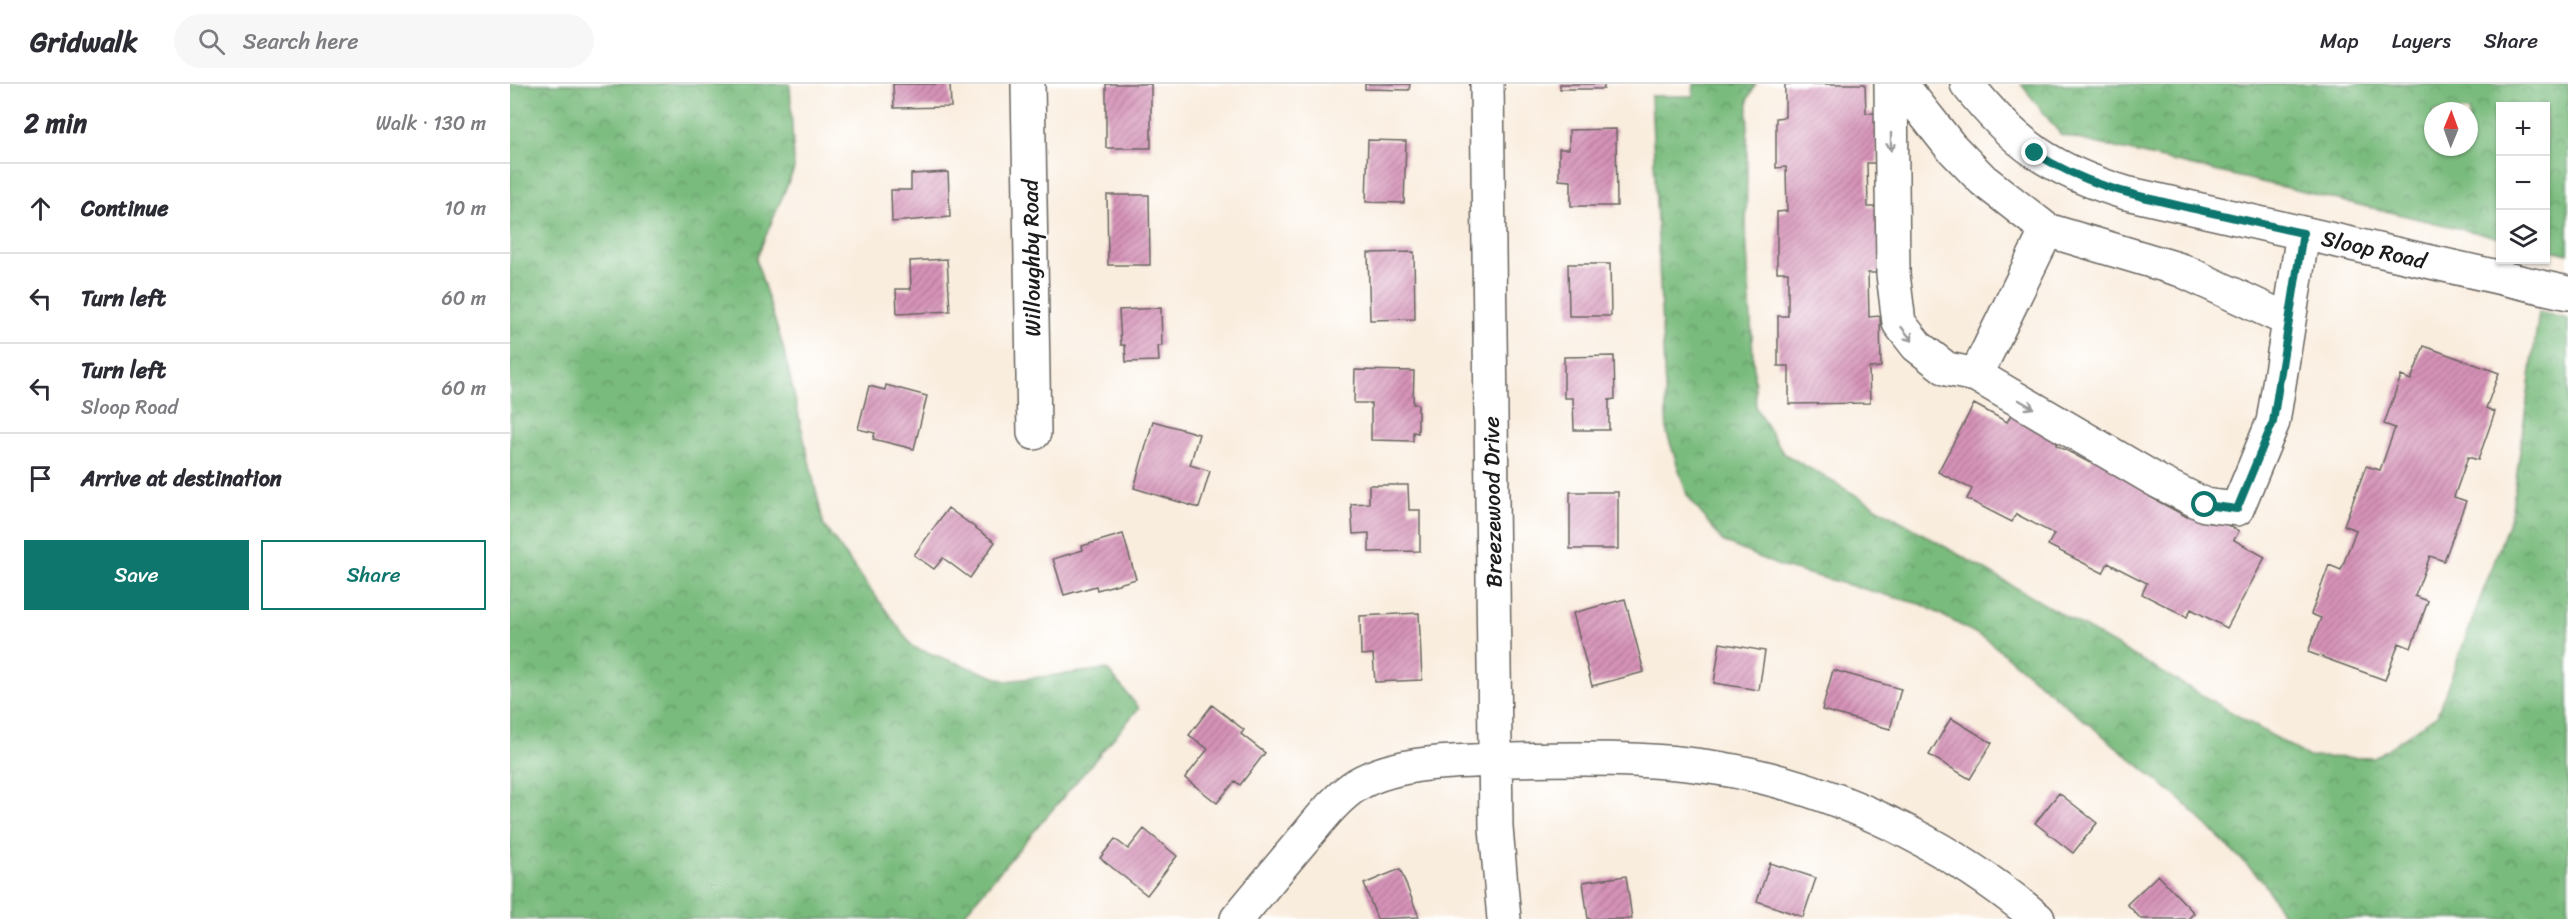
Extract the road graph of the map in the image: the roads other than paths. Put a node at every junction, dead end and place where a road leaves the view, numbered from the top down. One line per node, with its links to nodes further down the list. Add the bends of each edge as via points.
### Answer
1 (1028, 84): 11 (street, Willoughby Road)
2 (1487, 84): 12 (street, Breezewood Drive)
3 (1891, 84): 10 (street, one-way to 10, via 1893,274 1899,323 1917,346 1947,369)
4 (1901, 84): 6 (street, via 1950,146 1983,180)
5 (1967, 84): 7 (street, Sloop Road, via 2009,133 2059,168 2089,182)
6 (2046, 230): 9 (street, via 2181,270); 10 (street)
7 (2303, 233): 8 (street, Sloop Road); 9 (street)
8 (2568, 293)
9 (2288, 320): 10 (street, one-way to 9, via 2159,482 2205,505 2237,509 2273,422)
10 (1976, 375)
11 (1034, 433)
12 (1496, 760): 13 (street, via 1421,766 1388,772 1357,784 1326,812); 14 (street, Breezewood Drive, via 1496,828); 15 (street, via 1608,758 1762,777 1845,804 1890,824 1974,872)
13 (1237, 919)
14 (1504, 919)
15 (2037, 919)

